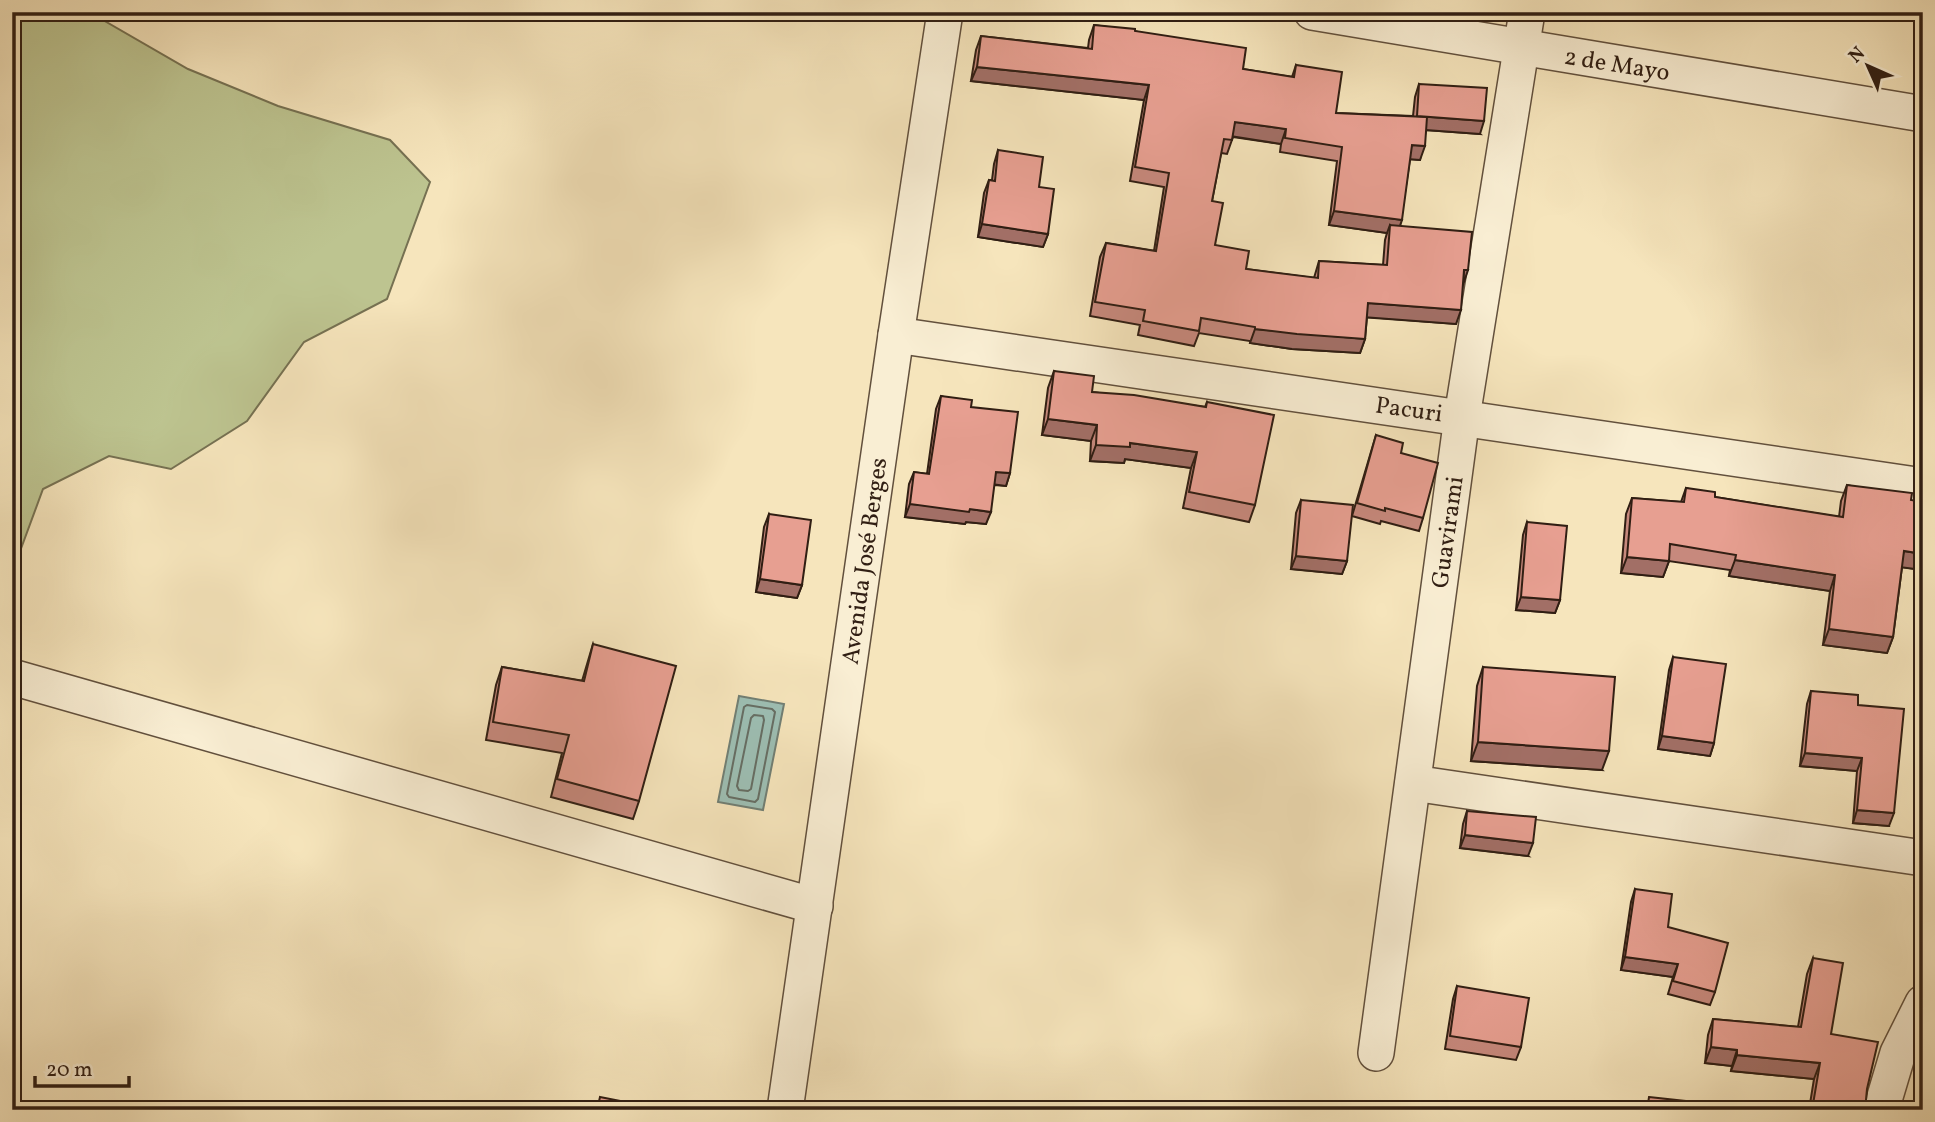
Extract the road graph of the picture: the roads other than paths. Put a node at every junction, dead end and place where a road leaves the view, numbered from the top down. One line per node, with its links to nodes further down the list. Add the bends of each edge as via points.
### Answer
1 (945, 12): 6 (street, Avenida José Berges)
2 (1312, 12): 4 (street, 2 de Mayo)
3 (1527, 12): 4 (street, Guavirami)
4 (1521, 49): 5 (street, 2 de Mayo); 7 (street, Guavirami)
5 (1923, 114)
6 (896, 335): 7 (street, Pacuri); 12 (street, Avenida José Berges)
7 (1462, 417): 8 (street, Pacuri); 10 (street, Guavirami)
8 (1923, 486)
9 (12, 677): 12 (street)
10 (1413, 783): 11 (street); 14 (street, Guavirami)
11 (1923, 858)
12 (814, 906): 15 (street, Avenida José Berges)
13 (1923, 1003): 16 (street, via 1898,1053)
14 (1377, 1053)
15 (785, 1110)
16 (1881, 1110)

